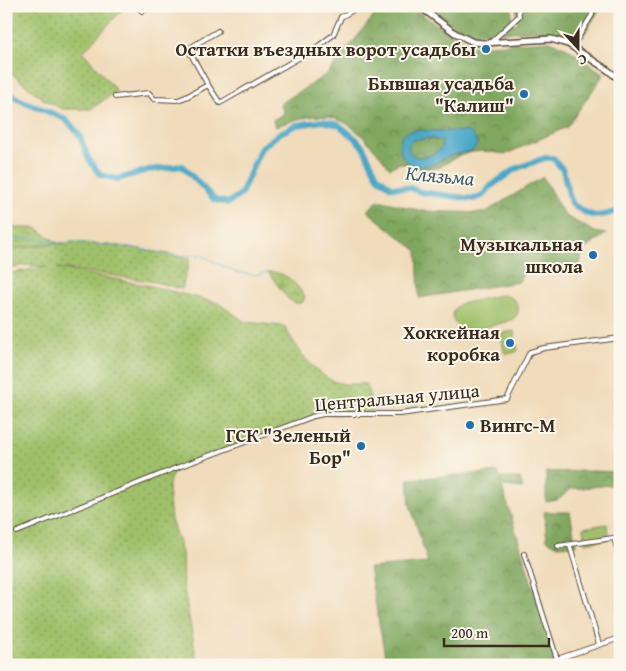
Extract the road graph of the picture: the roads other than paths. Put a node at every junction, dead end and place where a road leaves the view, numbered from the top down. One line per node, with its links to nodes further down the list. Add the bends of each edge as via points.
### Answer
1 (137, 6): 2 (street, via 142,11)
2 (153, 6)
3 (360, 6): 11 (street, via 341,17 333,35 316,48 220,102)
4 (418, 6): 8 (main road, via 455,33 473,42)
5 (518, 6): 8 (street, via 519,16)
6 (592, 6): 9 (street, via 592,15)
7 (218, 32): 11 (street, via 188,49)
8 (490, 43): 9 (main road, via 551,39)
9 (573, 46): 10 (main road)
10 (620, 80)
11 (208, 85): 12 (street, via 178,100 154,99 149,93)
12 (115, 97)
13 (620, 338): 14 (street, Центральная улица, via 530,352 507,399 400,414 314,416)
14 (17, 532)
15 (620, 537): 16 (street)
16 (614, 538): 18 (street); 20 (street)
17 (558, 546): 18 (street)
18 (570, 546): 22 (street)
19 (524, 554): 22 (street, via 557,659)
20 (620, 557)
21 (620, 638): 22 (street)
22 (599, 644)

